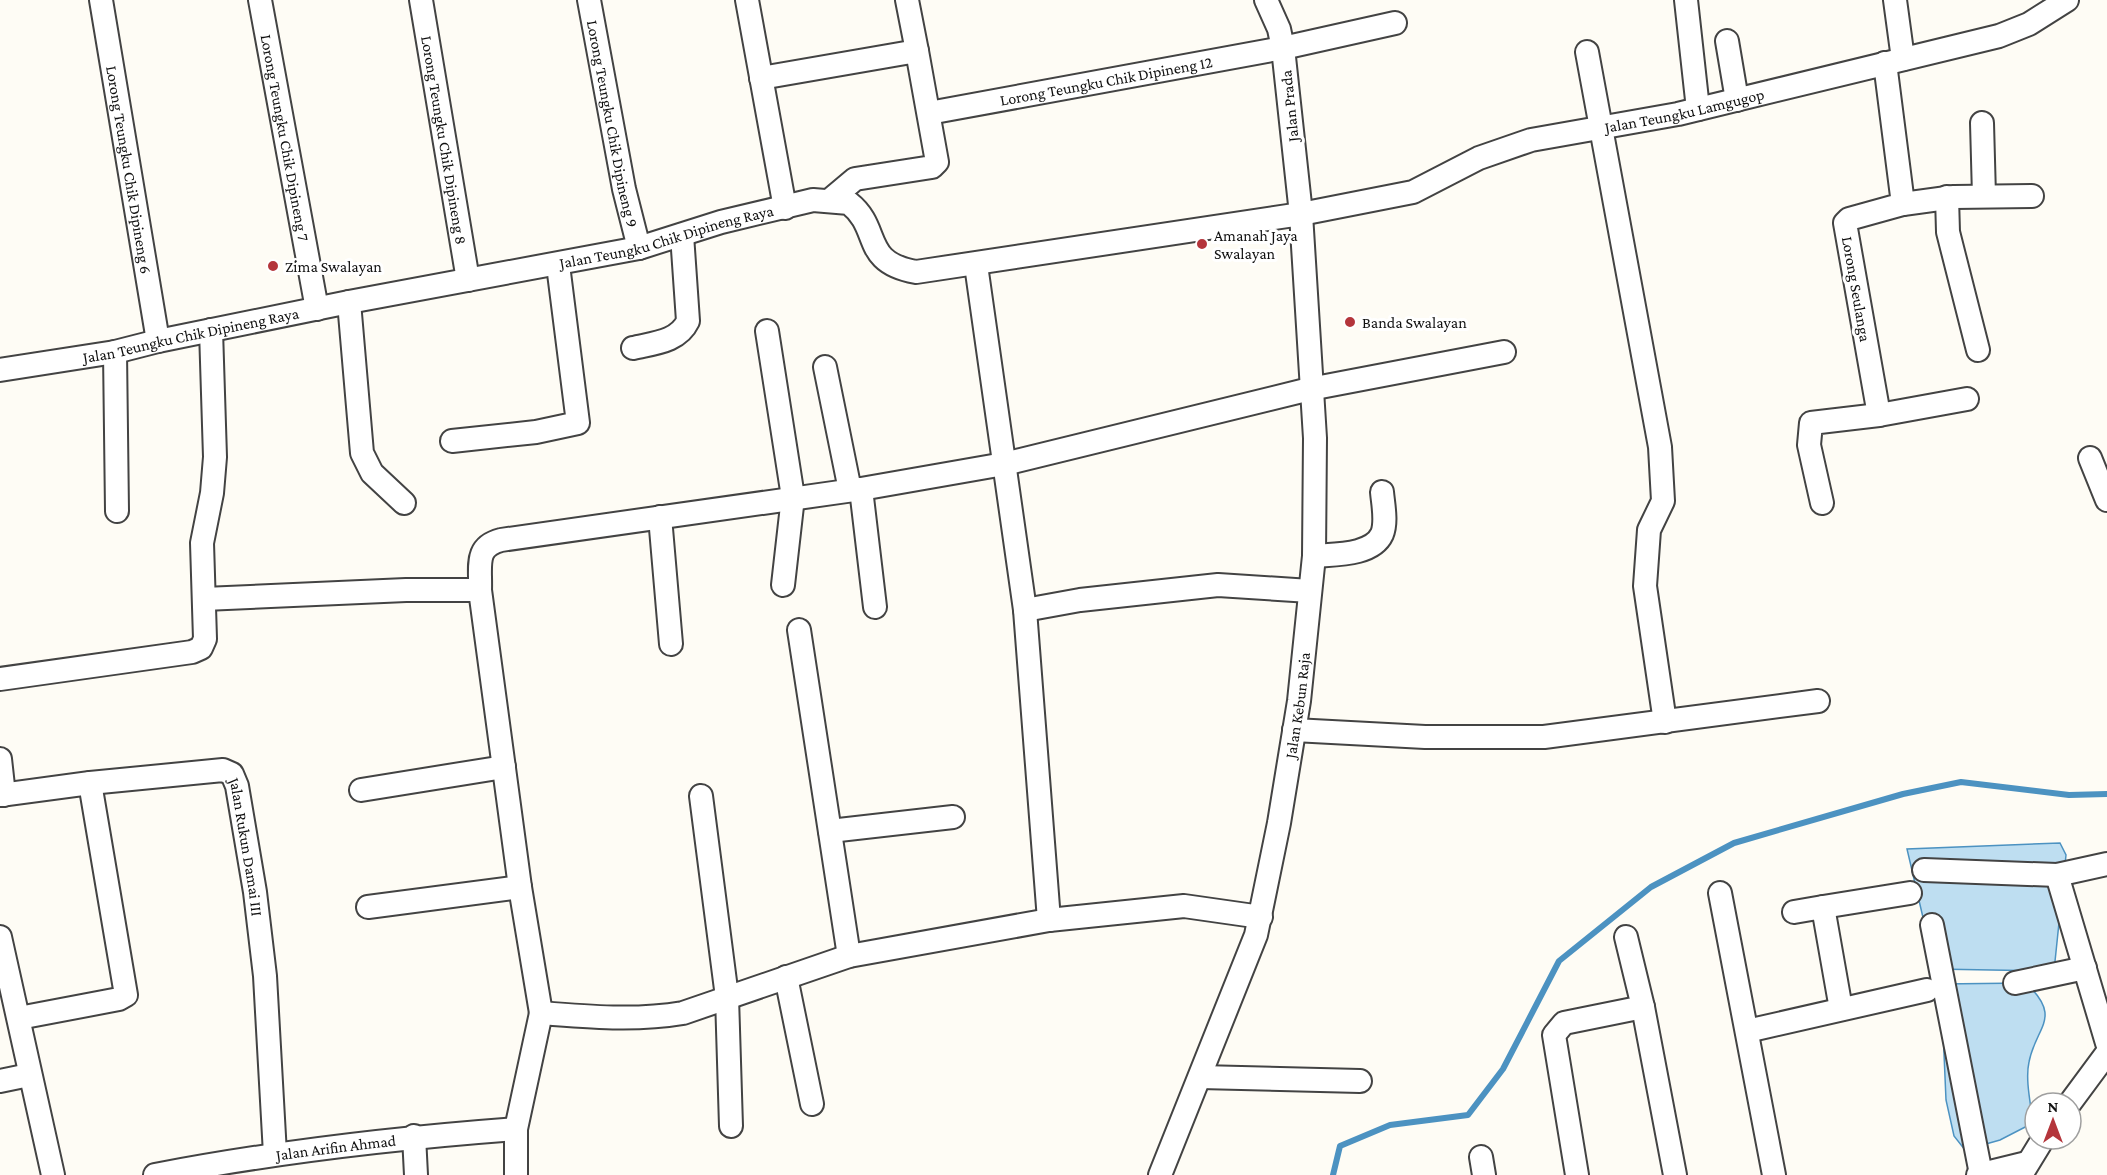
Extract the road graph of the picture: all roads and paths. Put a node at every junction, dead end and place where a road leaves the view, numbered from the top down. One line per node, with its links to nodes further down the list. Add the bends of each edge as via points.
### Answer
1 (101, 0): 39 (street, Lorong Teungku Chik Dipineng 6)
2 (260, 0): 36 (street, Lorong Teungku Chik Dipineng 7)
3 (421, 0): 34 (street, Lorong Teungku Chik Dipineng 8)
4 (589, 0): 31 (street, Lorong Teungku Chik Dipineng 9, via 624,189)
5 (747, 0): 17 (street)
6 (907, 0): 14 (street)
7 (1266, 0): 13 (street, Jalan Prada)
8 (1686, 0): 19 (street)
9 (1895, 0): 16 (street)
10 (2067, 0): 16 (street, Jalan Teungku Lamgugop, via 2029,24 1999,36)
11 (1395, 23): 13 (street, Lorong Teungku Chik Dipineng 12)
12 (1727, 41): 18 (street)
13 (1283, 48): 20 (street, Lorong Teungku Chik Dipineng 12); 29 (street, Jalan Prada)
14 (917, 51): 17 (street); 20 (street)
15 (1587, 52): 22 (street)
16 (1894, 61): 18 (street, Jalan Teungku Lamgugop); 27 (street)
17 (761, 78): 28 (street)
18 (1737, 100): 19 (street, Jalan Teungku Lamgugop)
19 (1698, 109): 22 (street, Jalan Teungku Lamgugop)
20 (930, 113): 26 (street, via 936,155 932,167 855,179)
21 (1982, 123): 23 (street)
22 (1603, 128): 29 (street, Jalan Teungku Lamgugop, via 1531,140 1479,158 1413,192); 71 (street, via 1660,447 1663,501 1649,530 1645,586)
23 (1984, 196): 24 (street); 25 (street)
24 (2032, 196)
25 (1947, 197): 27 (street); 41 (street, via 1948,232)
26 (830, 200): 28 (street, Jalan Teungku Chik Dipineng Raya); 33 (street, Jalan Teungku Chik Dipineng Raya, via 849,203 856,209 882,259 900,269 916,272)
27 (1903, 204): 48 (street, Lorong Seulanga, via 1845,223)
28 (785, 208): 30 (street, Jalan Teungku Chik Dipineng Raya)
29 (1301, 214): 33 (street, Jalan Teungku Chik Dipineng Raya); 46 (street, Jalan Kebun Raja)
30 (682, 235): 31 (street, Jalan Teungku Chik Dipineng Raya); 40 (street, via 688,321 673,338)
31 (639, 248): 32 (street, Jalan Teungku Chik Dipineng Raya)
32 (558, 265): 34 (street, Jalan Teungku Chik Dipineng Raya); 49 (street, via 578,423)
33 (976, 265): 51 (street)
34 (468, 280): 35 (street, Jalan Teungku Chik Dipineng Raya)
35 (349, 302): 36 (street, Jalan Teungku Chik Dipineng Raya); 56 (street, via 362,453 372,473)
36 (317, 309): 37 (street, Jalan Teungku Chik Dipineng Raya)
37 (211, 330): 39 (street, Jalan Teungku Chik Dipineng Raya); 64 (street, via 215,457 202,543)
38 (767, 331): 54 (street)
39 (158, 341): 42 (street, Jalan Teungku Chik Dipineng Raya)
40 (633, 348)
41 (1978, 350)
42 (115, 352): 44 (street, Jalan Teungku Chik Dipineng Raya); 58 (street)
43 (1504, 352): 46 (street)
44 (1, 364)
45 (825, 367): 52 (street)
46 (1310, 389): 51 (street); 60 (street, Jalan Kebun Raja, via 1315,438)
47 (1967, 399): 48 (street)
48 (1879, 415): 57 (street, via 1811,423 1809,445)
49 (452, 441)
50 (2090, 458): 55 (street)
51 (1004, 464): 52 (street); 66 (street)
52 (856, 490): 54 (street); 65 (street)
53 (1382, 492): 60 (street, via 1384,520 1376,542 1350,552)
54 (793, 497): 59 (street); 61 (street)
55 (2107, 500)
56 (404, 503)
57 (1822, 503)
58 (117, 511)
59 (660, 518): 62 (street, via 488,543 482,550); 68 (street)
60 (1314, 556): 63 (street, Jalan Kebun Raja)
61 (783, 585)
62 (480, 590): 64 (street); 74 (street)
63 (1310, 591): 66 (street, via 1218,585); 72 (street, Jalan Kebun Raja)
64 (204, 599): 69 (street, via 205,639 198,651)
65 (875, 607)
66 (1025, 610): 91 (street)
67 (800, 630): 80 (street)
68 (671, 644)
69 (0, 679)
70 (1818, 701): 71 (street)
71 (1665, 722): 72 (street, via 1544,737 1425,737)
72 (1294, 730): 90 (street, Jalan Kebun Raja)
73 (0, 759): 77 (street)
74 (504, 767): 76 (street); 84 (street)
75 (90, 783): 77 (street, Jalan Rukun Damai III); 104 (street, via 126,995); 118 (street, Jalan Rukun Damai III, via 223,770 234,778 255,892 265,976)
76 (361, 790)
77 (2, 795)
78 (701, 796): 100 (street)
79 (953, 817): 80 (street)
80 (830, 831): 95 (street)
81 (2107, 864): 83 (street)
82 (1924, 870): 83 (street)
83 (2057, 875): 96 (street)
84 (520, 887): 87 (street); 103 (street)
85 (1720, 893): 105 (street)
86 (1910, 893): 88 (street)
87 (368, 906)
88 (1823, 906): 89 (street); 102 (street)
89 (1794, 912)
90 (1261, 917): 91 (street, via 1184,906); 109 (street, Jalan Kebun Raja)
91 (1049, 920): 95 (street)
92 (1932, 925): 128 (street)
93 (0, 937): 104 (street)
94 (1626, 937): 101 (street)
95 (849, 956): 97 (street)
96 (2085, 968): 98 (street); 106 (street)
97 (786, 977): 100 (street); 113 (street)
98 (2015, 983)
99 (1927, 990): 102 (street)
100 (727, 997): 103 (street, via 683,1013 655,1018); 114 (street)
101 (1643, 1007): 125 (street, via 1564,1023 1554,1035); 126 (street)
102 (1841, 1009): 105 (street)
103 (541, 1013): 115 (street)
104 (19, 1018): 108 (street)
105 (1747, 1031): 127 (street)
106 (2107, 1043)
107 (2107, 1053): 112 (street)
108 (29, 1075): 110 (street); 120 (street)
109 (1200, 1077): 111 (street); 124 (street, Jalan Kebun Raja)
110 (0, 1081)
111 (1360, 1082)
112 (2079, 1091)
113 (812, 1104)
114 (731, 1126)
115 (516, 1129): 116 (street, Jalan Arifin Ahmad); 123 (street)
116 (414, 1136): 118 (street, Jalan Arifin Ahmad); 122 (street)
117 (2035, 1151): 119 (street)
118 (275, 1154): 121 (street, Jalan Arifin Ahmad)
119 (2024, 1169): 128 (street)
120 (53, 1175)
121 (155, 1175)
122 (416, 1175)
123 (516, 1175)
124 (1160, 1175)
125 (1577, 1175)
126 (1675, 1175)
127 (1774, 1175)
128 (1980, 1175)

